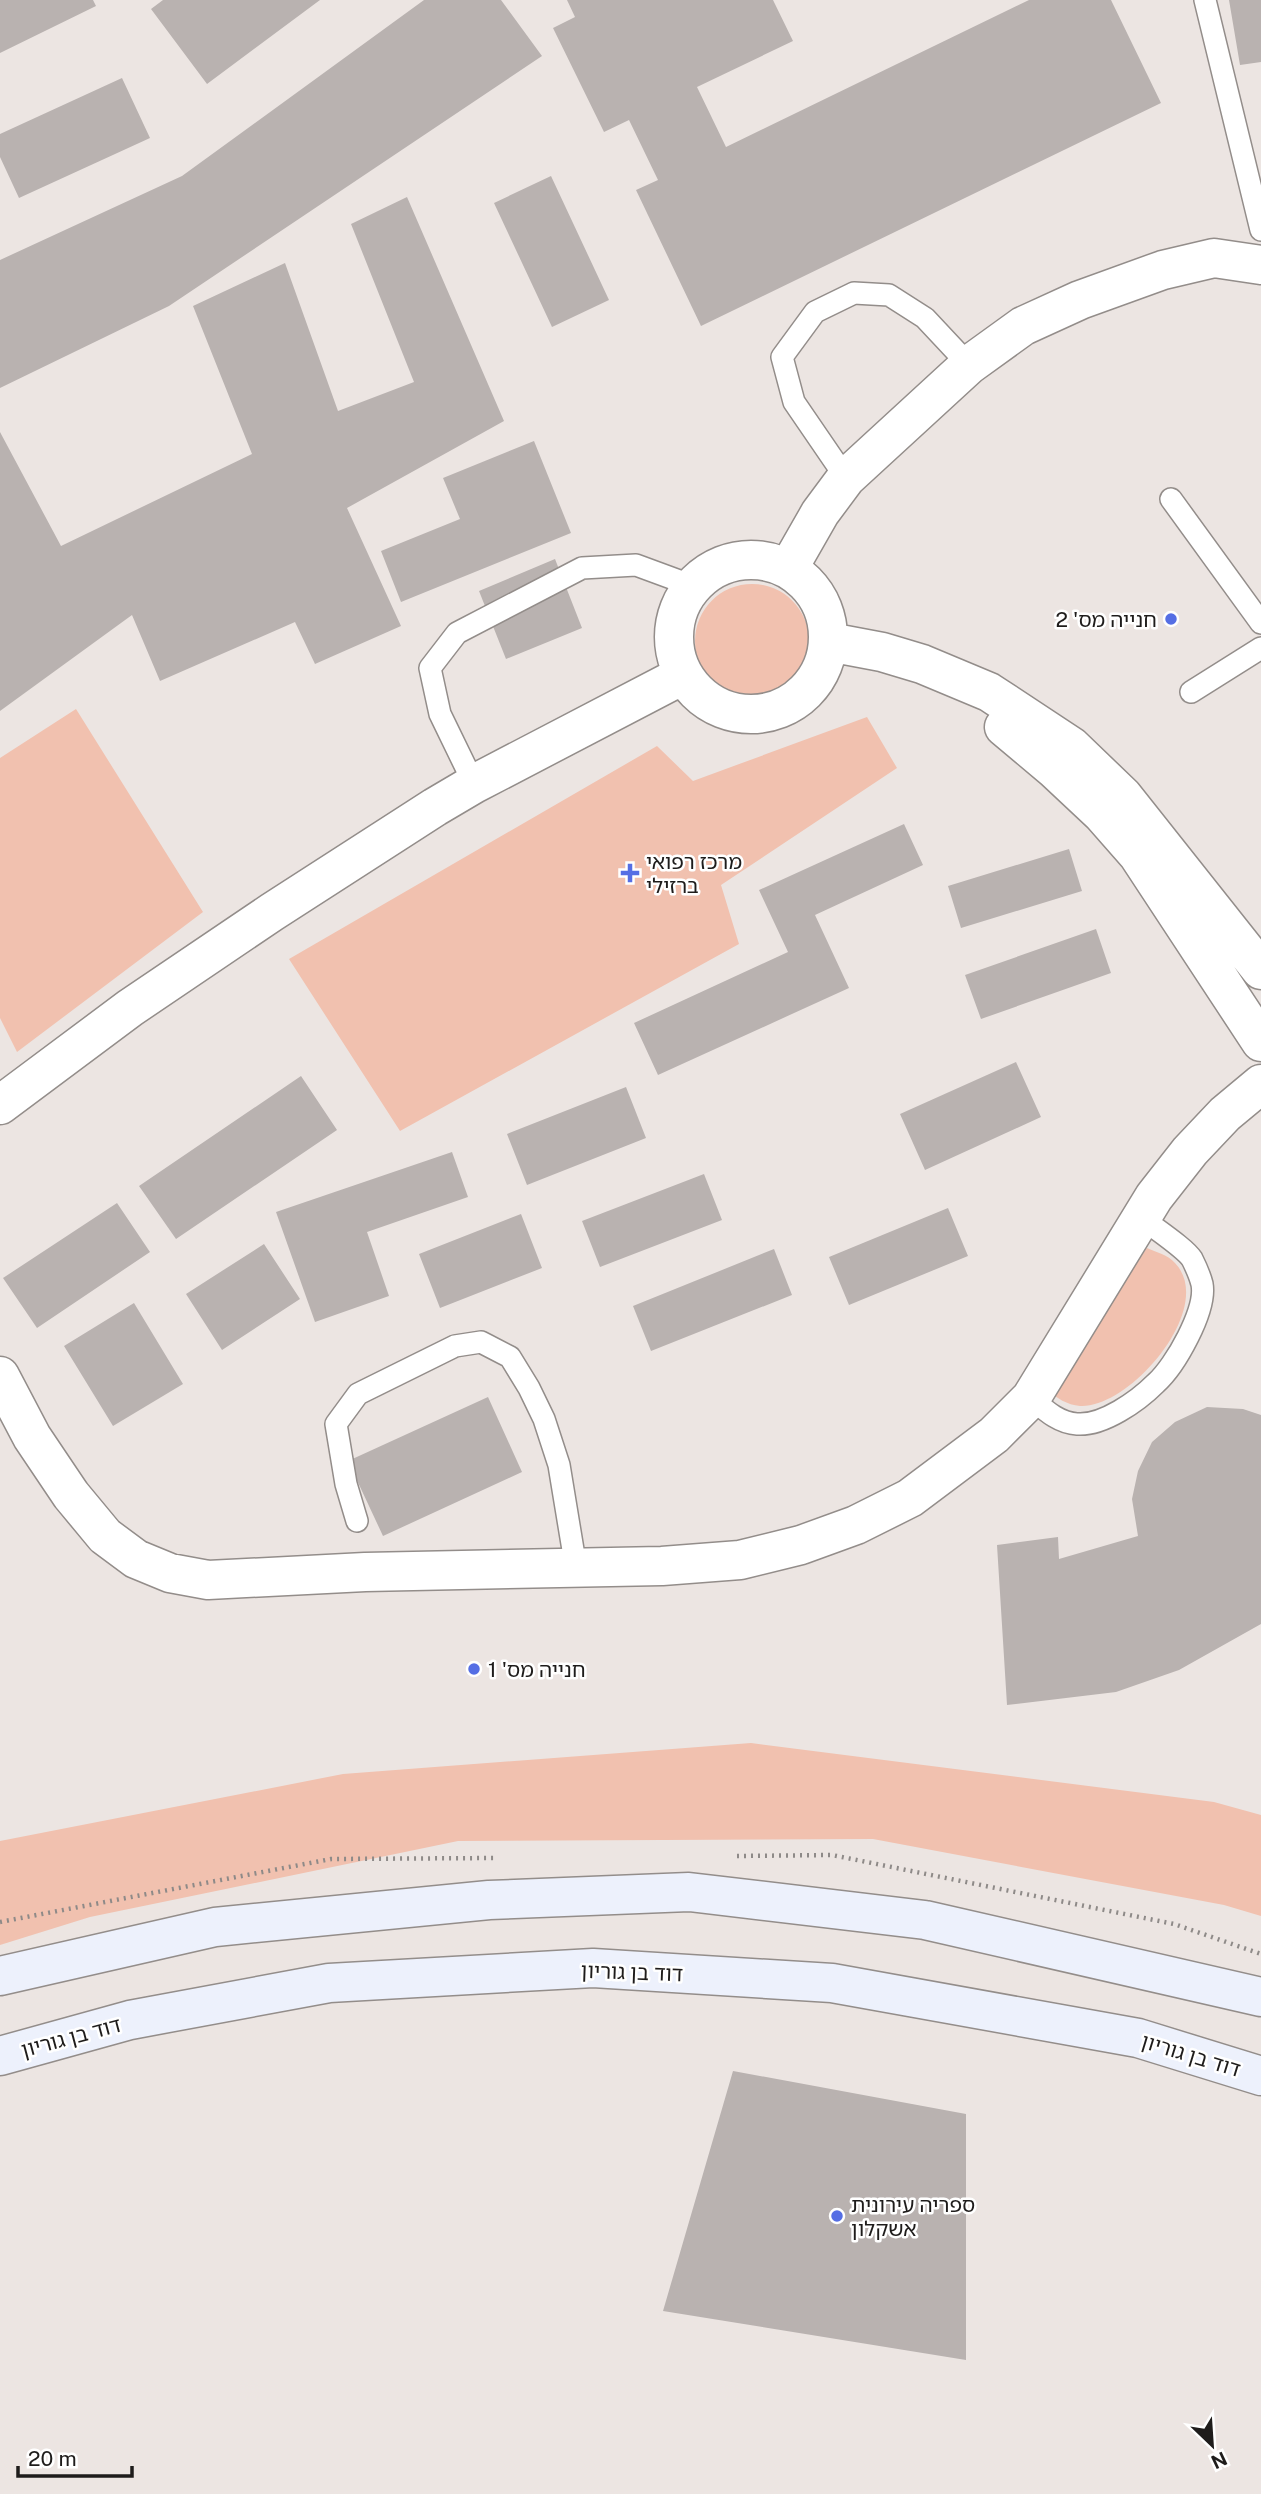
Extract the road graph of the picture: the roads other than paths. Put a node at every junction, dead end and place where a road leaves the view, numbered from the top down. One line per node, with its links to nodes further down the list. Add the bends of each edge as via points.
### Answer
1 (1205, 0): 2 (lane)
2 (1261, 230)
3 (1261, 265): 4 (street, via 1214,258 1163,270 1023,326)
4 (970, 365): 5 (street); 5 (lane, via 925,318 889,295 854,293 815,312 782,357 794,402)
5 (846, 478): 7 (street)
6 (1171, 499): 9 (lane)
7 (788, 569): 8 (street, via 747,559 708,573); 10 (street, via 803,578 823,607)
8 (693, 586): 13 (street, via 680,606 674,629 675,653); 15 (lane, via 636,565 582,568 457,633 430,668 440,714)
9 (1261, 623)
10 (829, 642): 12 (street); 13 (street, via 823,666 810,687 791,703 768,713 720,708 699,694)
11 (1261, 648): 14 (lane)
12 (922, 664): 16 (street, via 989,692 1071,746 1123,796); 17 (street, via 1054,769 1102,814 1138,855)
13 (683, 674): 15 (street)
14 (1191, 692)
15 (474, 784): 19 (street, via 174,978)
16 (1261, 970)
17 (1261, 1042)
18 (1261, 1084): 20 (street, via 1190,1152)
19 (0, 1105)
20 (1142, 1218): 22 (street); 22 (lane, via 1191,1257 1202,1285 1199,1313 1180,1350 1158,1382 1104,1419 1076,1424 1051,1415)
21 (0, 1376): 24 (street, via 32,1437 105,1536 136,1559 170,1573 208,1580)
22 (1031, 1398): 24 (street, via 995,1435 954,1467 910,1498 856,1525 802,1545 740,1560)
23 (357, 1521): 24 (lane, via 336,1424 358,1394 455,1346 481,1342 510,1357 544,1419 559,1465)
24 (576, 1568)
25 (0, 1976): 26 (main road, via 215,1927 489,1900 689,1892 925,1920)
26 (1261, 1997)
27 (0, 2056): 28 (main road, דוד בן גוריון, via 130,2020 329,1983 593,1968 831,1983 1138,2038)
28 (1261, 2076)

